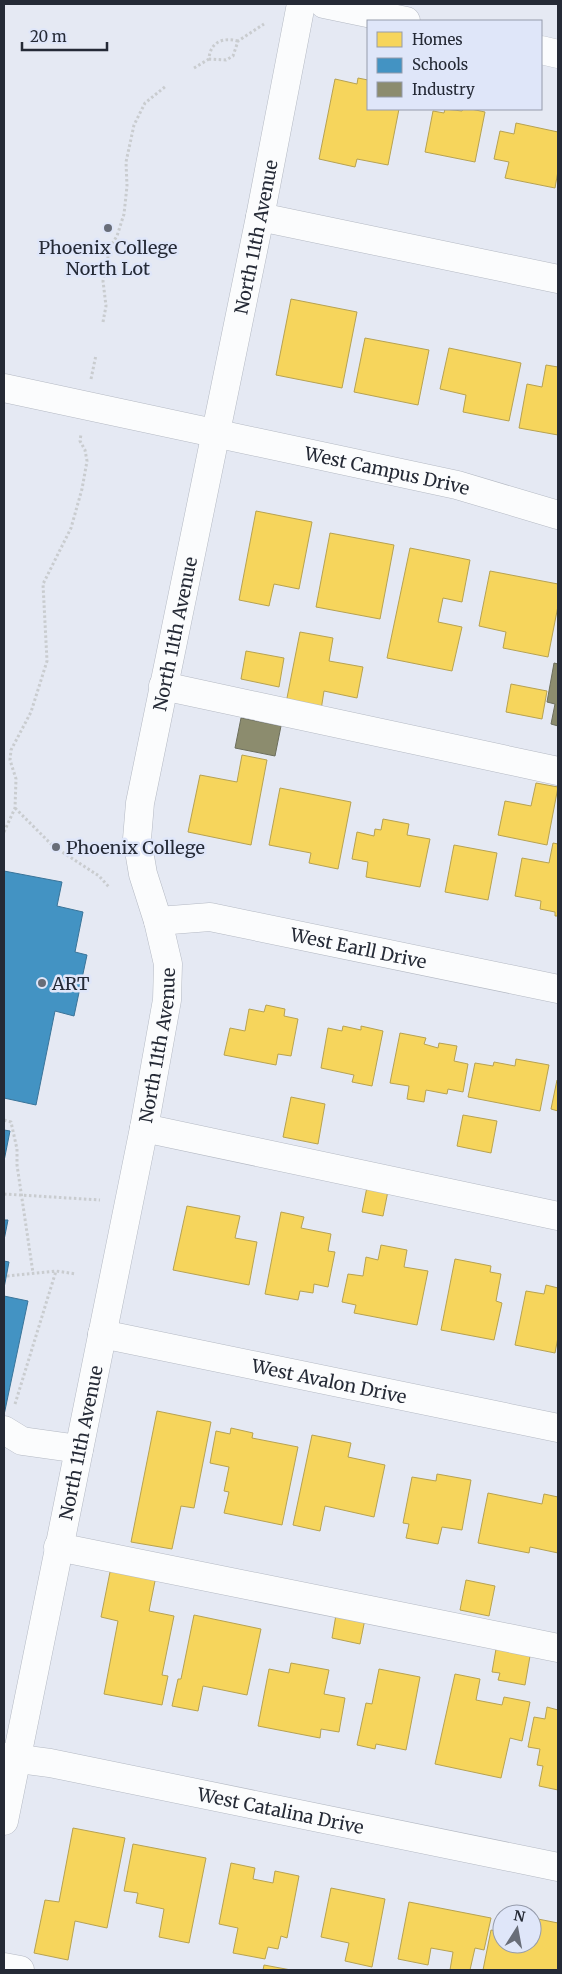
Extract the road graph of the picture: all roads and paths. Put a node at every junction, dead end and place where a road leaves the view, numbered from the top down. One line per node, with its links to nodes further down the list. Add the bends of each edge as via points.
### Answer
1 (301, 4): 11 (street, North 11th Avenue)
2 (324, 4): 3 (street)
3 (401, 20)
4 (264, 24): 5 (path)
5 (238, 41): 8 (path, via 233,56 226,60); 8 (path, via 220,40 214,45)
6 (542, 50): 7 (street)
7 (558, 54)
8 (209, 59): 9 (path)
9 (194, 68)
10 (166, 86): 13 (path, via 145,103 134,125 126,162 124,214 110,247 103,281 106,306)
11 (260, 217): 12 (street); 17 (street, North 11th Avenue)
12 (558, 279)
13 (103, 322)
14 (96, 355): 15 (path)
15 (90, 385)
16 (4, 388): 17 (street, West Campus Drive)
17 (216, 433): 19 (street, West Campus Drive, via 457,485); 20 (street, North 11th Avenue)
18 (81, 434): 22 (path, via 87,461 82,489 71,528 43,584 47,645 44,674 31,712 11,750 10,760 16,779)
19 (558, 515)
20 (163, 686): 21 (street); 25 (street, North 11th Avenue, via 140,803 137,840 143,874)
21 (558, 771)
22 (15, 808): 23 (path); 24 (path, via 53,846)
23 (4, 832)
24 (109, 887)
25 (158, 921): 26 (street, West Earll Drive, via 210,917); 28 (street, North 11th Avenue, via 168,964 167,1000)
26 (558, 989)
27 (4, 1120): 30 (path, via 12,1122)
28 (144, 1128): 31 (street, North 11th Avenue); 32 (street)
29 (4, 1194): 30 (path)
30 (22, 1197): 31 (path); 34 (path)
31 (130, 1201): 37 (street, North 11th Avenue)
32 (558, 1216)
33 (56, 1271): 34 (path); 35 (path); 39 (path)
34 (33, 1273): 36 (path)
35 (76, 1274)
36 (7, 1276)
37 (102, 1334): 38 (street, West Avalon Drive); 40 (street, North 11th Avenue)
38 (558, 1428)
39 (5, 1431): 40 (street, via 22,1441)
40 (79, 1449): 41 (street, North 11th Avenue)
41 (58, 1547): 42 (street); 43 (street, North 11th Avenue)
42 (558, 1648)
43 (10, 1757): 44 (street, North 11th Avenue); 45 (street, West Catalina Drive)
44 (4, 1821)
45 (558, 1866)
46 (4, 1967): 47 (street)
47 (20, 1970)

